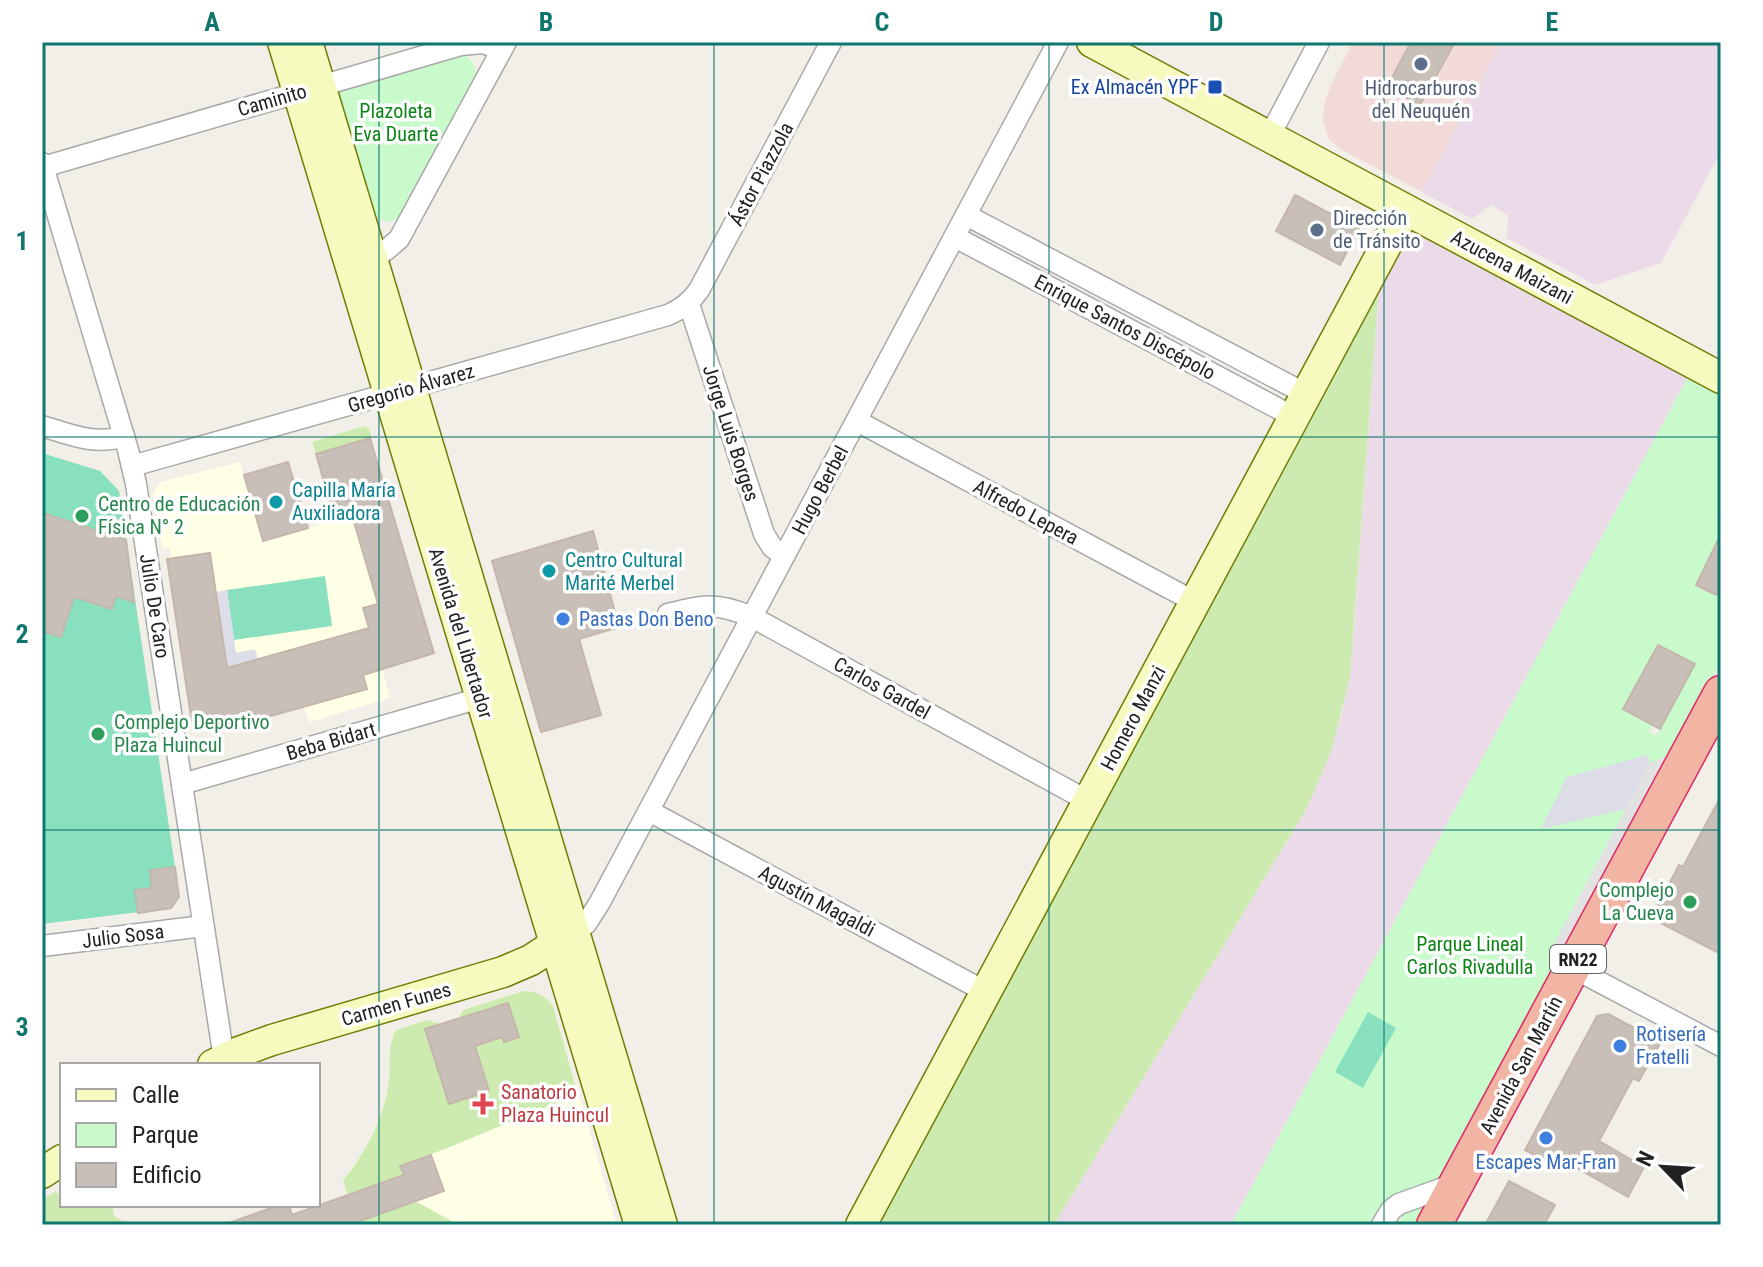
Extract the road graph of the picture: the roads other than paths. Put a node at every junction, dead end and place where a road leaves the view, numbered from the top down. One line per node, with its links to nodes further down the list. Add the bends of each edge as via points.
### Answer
1 (283, 42): 8 (main road, Avenida del Libertador)
2 (307, 42): 8 (main road, Avenida del Libertador)
3 (831, 42): 15 (street, Ástor Piazzola)
4 (1058, 42): 12 (street, Hugo Berbel)
5 (1092, 42): 9 (main road, Azucena Maizani)
6 (1319, 42): 9 (street)
7 (504, 45): 8 (street, Caminito, via 461,45); 14 (street, via 402,233 390,247)
8 (309, 89): 10 (street, Caminito); 14 (main road, Avenida del Libertador)
9 (1269, 137): 11 (main road, Azucena Maizani)
10 (42, 165): 21 (street, Julio De Caro)
11 (1405, 210): 16 (main road, Azucena Maizani); 18 (main road, Homero Manzi)
12 (966, 215): 13 (street, Hugo Berbel); 18 (street, Enrique Santos Discépolo)
13 (955, 237): 18 (street, Enrique Santos Discépolo); 19 (street, Hugo Berbel)
14 (360, 259): 17 (main road, Avenida del Libertador)
15 (689, 304): 17 (street, Gregorio Álvarez, via 668,315); 23 (street, Jorge Luis Borges, via 764,534)
16 (1721, 378)
17 (400, 391): 22 (street, Gregorio Álvarez); 27 (main road, Avenida del Libertador); 33 (main road, Avenida del Libertador)
18 (1300, 406): 24 (main road, Homero Manzi)
19 (857, 421): 23 (street, Hugo Berbel); 24 (street, Alfredo Lepera)
20 (42, 426): 21 (street, via 91,440)
21 (124, 436): 22 (street, Julio De Caro)
22 (132, 466): 29 (street, Julio De Caro)
23 (784, 556): 26 (street, Hugo Berbel)
24 (1195, 602): 30 (main road, Homero Manzi)
25 (668, 614): 26 (street, Carlos Gardel, via 715,605)
26 (752, 617): 30 (street, Carlos Gardel); 31 (street, Hugo Berbel)
27 (480, 698): 29 (street, Beba Bidart); 33 (main road, Avenida del Libertador)
28 (1719, 712): 35 (highway, Avenida San Martín / RN22)
29 (182, 784): 32 (street, Julio De Caro)
30 (1088, 801): 36 (main road, Homero Manzi)
31 (649, 811): 33 (street, Hugo Berbel, via 596,910); 36 (street, Agustín Magaldi)
32 (203, 926): 34 (street, Julio Sosa); 38 (street, Julio De Caro)
33 (565, 938): 38 (main road, Carmen Funes, via 503,972 272,1040); 42 (main road, Avenida del Libertador); 43 (main road, Avenida del Libertador)
34 (42, 946)
35 (1582, 973): 37 (street); 41 (highway, Avenida San Martín / RN22); 47 (highway, Avenida San Martín / RN22)
36 (986, 992): 44 (main road, Homero Manzi)
37 (1721, 1046)
38 (218, 1062)
39 (60, 1161): 40 (main road)
40 (42, 1173)
41 (1457, 1183): 45 (street, via 1399,1204); 46 (highway, Avenida San Martín / RN22)
42 (640, 1225)
43 (662, 1225)
44 (861, 1225)
45 (1382, 1225)
46 (1434, 1225)
47 (1459, 1225)

